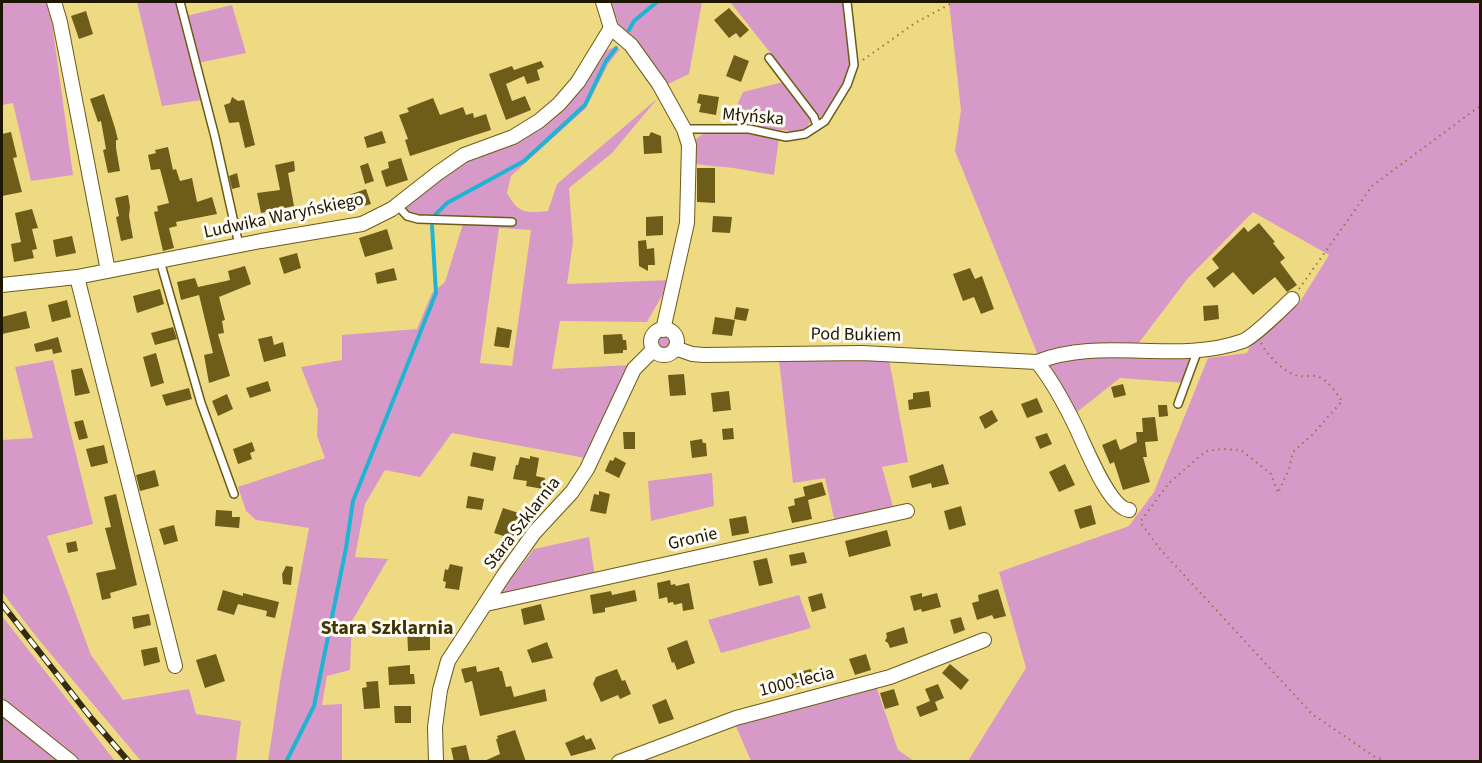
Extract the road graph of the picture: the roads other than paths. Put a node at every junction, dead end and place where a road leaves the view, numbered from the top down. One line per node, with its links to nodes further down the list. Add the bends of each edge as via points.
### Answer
1 (54, 2): 13 (street)
2 (180, 2): 11 (lane)
3 (603, 2): 5 (street)
4 (847, 2): 7 (lane, via 855,65 825,121)
5 (611, 28): 8 (street, via 631,45 660,84); 9 (street, Ludwika Waryńskiego, via 578,82 539,121 513,137 464,155)
6 (769, 58): 7 (lane)
7 (817, 126): 8 (lane, Młyńska, via 805,134 786,136 749,129)
8 (684, 129): 17 (street, via 689,145 687,223)
9 (398, 205): 10 (lane, via 407,216 418,219); 11 (street, Ludwika Waryńskiego, via 362,224)
10 (512, 222)
11 (239, 245): 12 (street, Ludwika Waryńskiego)
12 (160, 261): 13 (street, Ludwika Waryńskiego); 23 (lane, via 201,403)
13 (108, 271): 14 (street, Ludwika Waryńskiego)
14 (78, 277): 15 (street, Ludwika Waryńskiego); 28 (street)
15 (2, 285)
16 (1292, 299): 20 (street, Pod Bukiem, via 1245,340)
17 (663, 330): 18 (street, via 674,335); 19 (street, via 652,339)
18 (675, 348): 19 (street, via 667,355); 21 (street, Pod Bukiem, via 704,355 862,353)
19 (653, 350): 26 (street, Stara Szklarnia, via 634,369 587,469 534,533)
20 (1196, 351): 21 (street, Pod Bukiem, via 1087,350); 22 (lane)
21 (1037, 362): 24 (street, via 1073,420 1104,485 1118,506)
22 (1178, 404)
23 (234, 495)
24 (1129, 510)
25 (908, 511): 26 (street, Gronie)
26 (486, 604): 31 (street, Stara Szklarnia, via 448,661 435,728)
27 (984, 640): 32 (street, 1000-lecia, via 890,677 736,718)
28 (175, 666)
29 (2, 707): 30 (street)
30 (71, 762)
31 (436, 762)
32 (619, 762)

